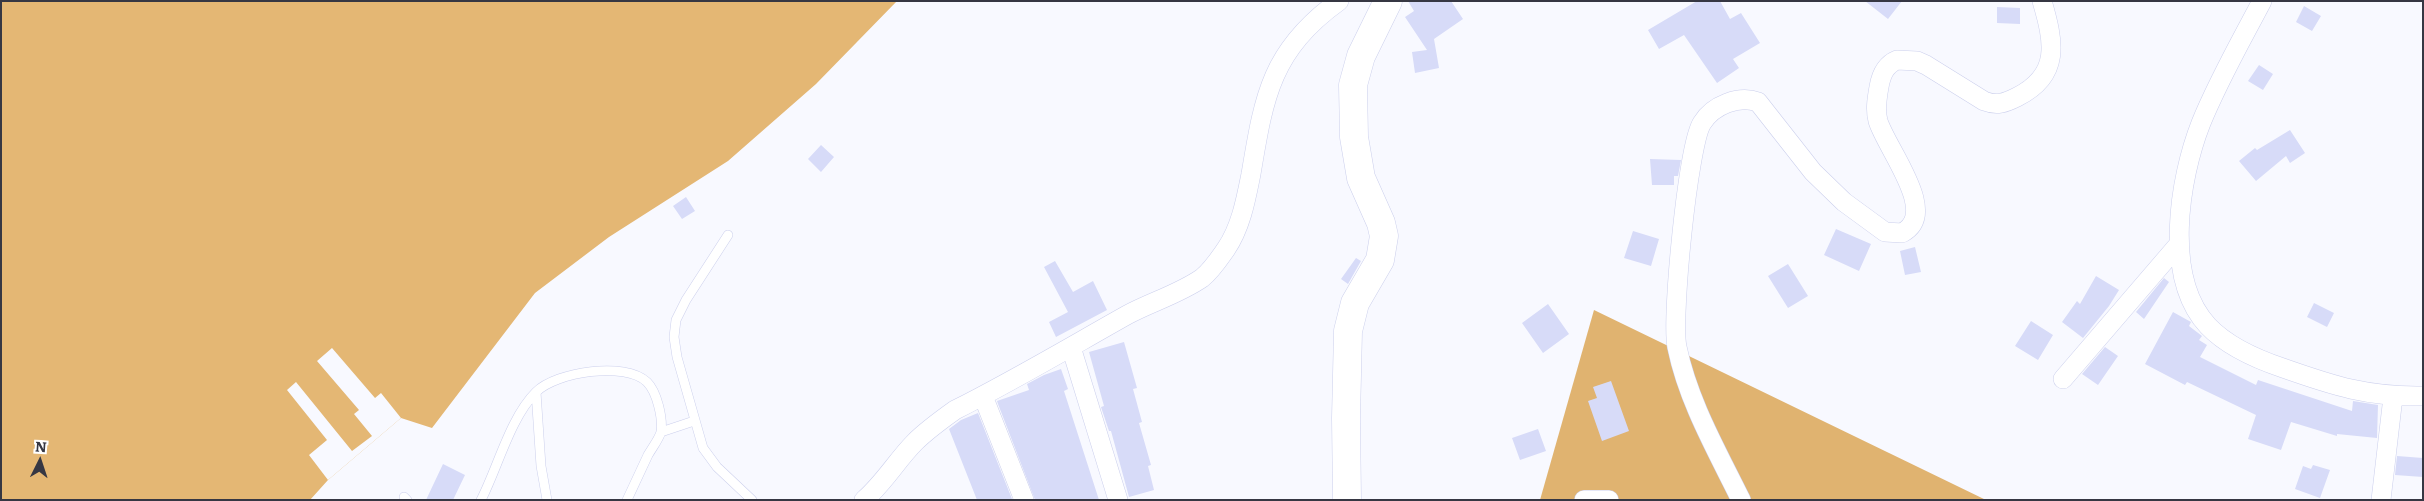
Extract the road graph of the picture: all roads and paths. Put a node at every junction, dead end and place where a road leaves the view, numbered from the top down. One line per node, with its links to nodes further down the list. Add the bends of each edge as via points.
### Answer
1 (1339, 1): 7 (street, via 1297,38 1280,63 1261,118 1238,226 1216,263 1203,277)
2 (1388, 1): 22 (highway, via 1361,56 1353,85 1354,138 1360,178 1384,236 1380,260 1355,303 1348,331)
3 (2042, 1): 25 (street, via 2051,38 2048,69 2034,87 2010,101 1997,104 1984,101 1917,61 1896,60 1884,70 1877,115 1910,186 1917,211 1913,225 1902,233 1885,232 1832,192 1758,102 1750,99 1732,102 1702,123 1693,154 1676,300 1675,339 1682,368 1704,426)
4 (2262, 1): 6 (street, via 2200,124 2186,181)
5 (728, 235): 13 (lane, via 676,320 677,357)
6 (2179, 244): 8 (street); 12 (street, via 2187,295 2207,325 2225,341 2269,364 2339,388)
7 (1071, 347): 10 (street); 21 (street)
8 (2062, 379)
9 (536, 392): 14 (lane, via 560,378 594,370 630,374 646,381 655,396); 16 (lane, via 521,412); 17 (lane, via 541,466)
10 (983, 396): 15 (street, via 932,426); 20 (street)
11 (2423, 396): 12 (street)
12 (2393, 397): 26 (street)
13 (694, 421): 14 (lane); 19 (lane, via 703,448 717,468)
14 (661, 432): 18 (lane)
15 (868, 498)
16 (481, 500)
17 (547, 500)
18 (627, 500)
19 (752, 500)
20 (1024, 500)
21 (1118, 500)
22 (1347, 500)
23 (1584, 500): 24 (street)
24 (1609, 500)
25 (1741, 500)
26 (2380, 500)

